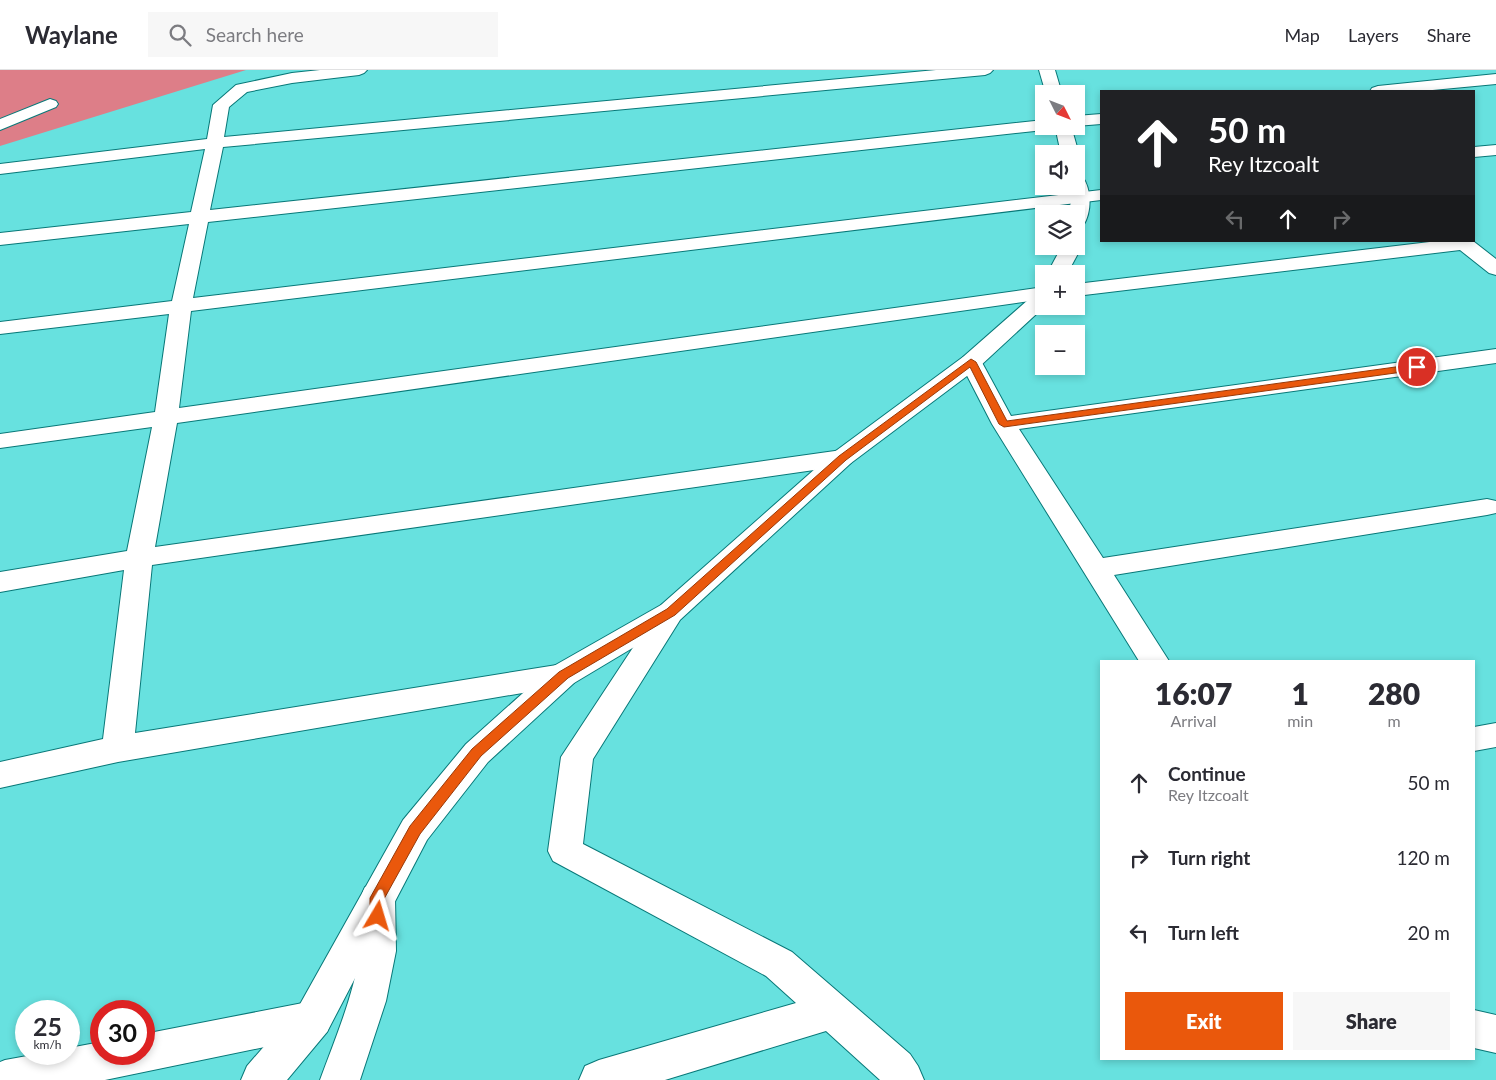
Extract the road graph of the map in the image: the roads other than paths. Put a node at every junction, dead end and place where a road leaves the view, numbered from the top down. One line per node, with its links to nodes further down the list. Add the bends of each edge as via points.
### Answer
1 (351, 70): 12 (street, via 242,88 221,105)
2 (985, 70): 12 (street)
3 (1047, 70): 5 (street)
4 (1496, 79): 6 (street)
5 (1051, 85)
6 (1388, 90)
7 (50, 104): 10 (street)
8 (1100, 119): 9 (street)
9 (1085, 121)
10 (0, 126)
11 (1035, 126): 19 (street)
12 (216, 143): 15 (street); 19 (street)
13 (1496, 150): 14 (street)
14 (1475, 152)
15 (0, 168)
16 (1085, 191): 18 (street)
17 (1035, 195): 26 (street)
18 (1100, 195)
19 (199, 217): 20 (street); 26 (street)
20 (0, 239)
21 (1462, 242): 22 (street); 23 (street)
22 (1496, 269)
23 (1085, 289)
24 (1035, 296): 30 (street)
25 (1035, 303): 29 (street)
26 (181, 306): 27 (street); 30 (street)
27 (0, 328)
28 (1496, 356): 31 (street)
29 (971, 362): 31 (street); 33 (street)
30 (166, 417): 32 (street); 35 (street)
31 (1004, 424): 36 (street)
32 (0, 441)
33 (842, 458): 35 (street); 38 (street)
34 (1488, 507): 36 (street)
35 (139, 558): 37 (street); 43 (street)
36 (1095, 569): 39 (street)
37 (0, 582)
38 (671, 612): 40 (street); 46 (street, via 577,757 565,851 779,964)
39 (1153, 660)
40 (563, 675): 43 (street); 45 (street, via 477,752 415,830)
41 (1496, 735): 42 (street)
42 (1475, 739)
43 (118, 749): 44 (street)
44 (0, 775)
45 (377, 898): 47 (street); 54 (street, via 378,952 367,1001)
46 (832, 1011): 55 (street); 56 (street, via 896,1068)
47 (313, 1019): 50 (street); 53 (street)
48 (1475, 1029): 49 (street)
49 (1496, 1034)
50 (155, 1050)
51 (90, 1063): 52 (street)
52 (5, 1080)
53 (261, 1080)
54 (340, 1080)
55 (599, 1080)
56 (904, 1080)

